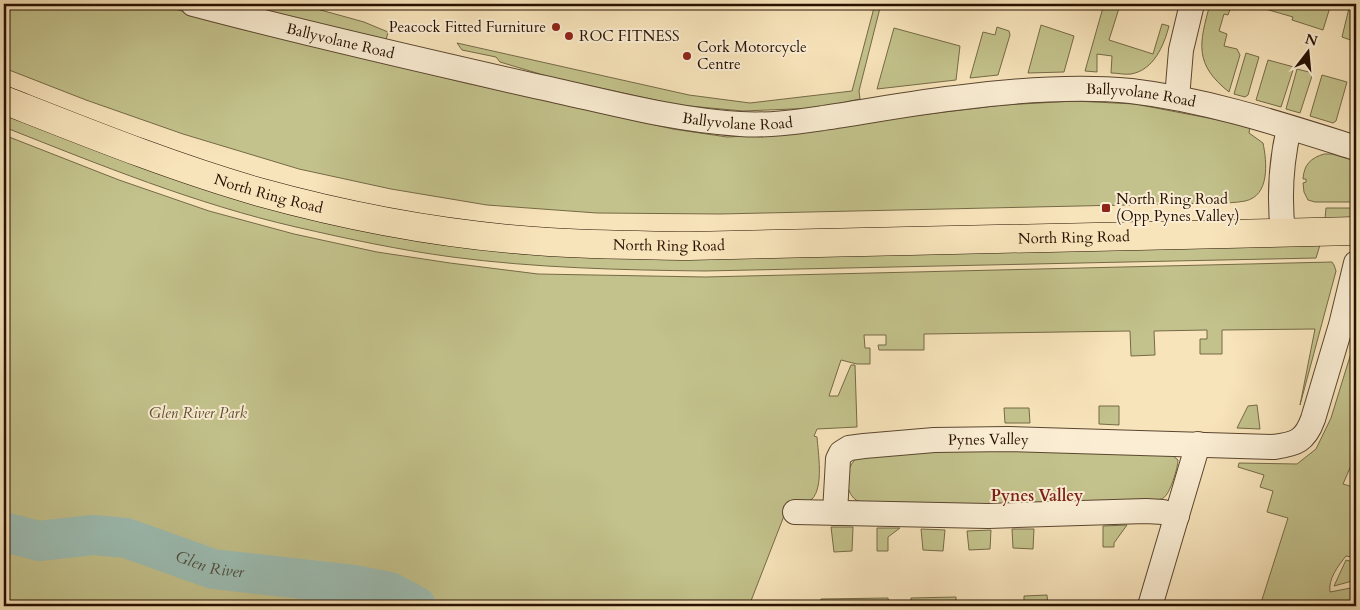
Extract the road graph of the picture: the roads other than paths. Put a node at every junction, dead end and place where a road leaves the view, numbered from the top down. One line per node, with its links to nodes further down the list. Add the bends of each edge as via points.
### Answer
1 (193, 4): 3 (street, Ballyvolane Road, via 442,65 650,111 740,124 779,124 1024,91 1103,90)
2 (1192, 4): 3 (street, via 1181,50)
3 (1177, 98): 5 (street, Ballyvolane Road)
4 (4, 100): 8 (main road, North Ring Road, via 172,164 260,192 394,222 476,235 602,245 688,246)
5 (1289, 128): 6 (street, Ballyvolane Road); 8 (street, via 1283,158)
6 (1356, 148)
7 (1356, 231): 8 (main road, North Ring Road)
8 (1283, 233)
9 (1356, 263): 10 (street, Pynes Valley, via 1341,325 1308,432 1289,445 1274,447)
10 (1198, 444): 12 (street, Pynes Valley, via 1008,439 934,440 849,448 838,459); 13 (street)
11 (795, 512): 12 (street)
12 (835, 513): 13 (street, via 988,516 1146,511)
13 (1177, 516): 14 (street)
14 (1150, 606)

